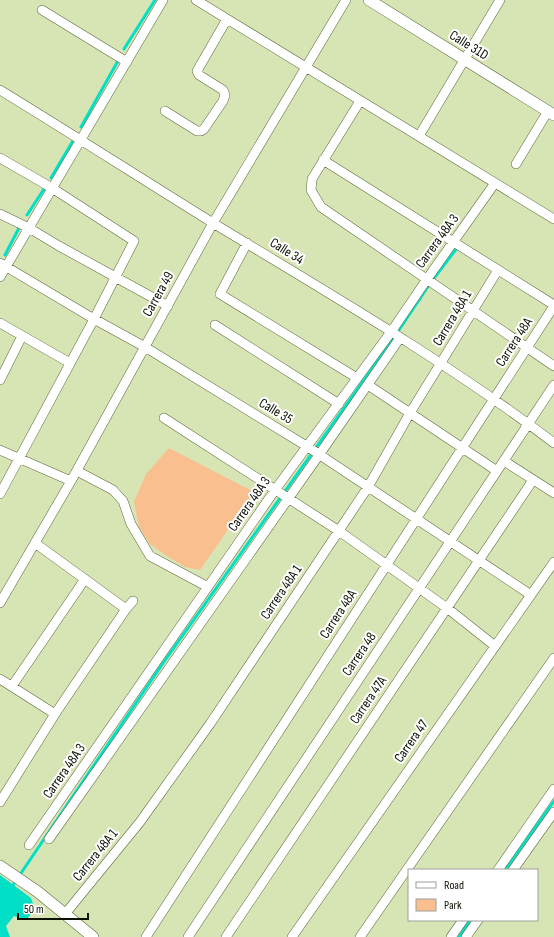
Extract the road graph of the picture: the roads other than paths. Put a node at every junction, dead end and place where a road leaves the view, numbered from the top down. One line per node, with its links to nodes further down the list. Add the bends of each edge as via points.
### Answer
1 (163, 0): 9 (street)
2 (196, 0): 7 (street)
3 (346, 0): 10 (street, Carrera 49)
4 (369, 0): 8 (street, Calle 31D)
5 (500, 0): 8 (street)
6 (42, 10): 9 (street)
7 (226, 19): 10 (street); 13 (street, via 197,71 226,95 212,117 204,129 197,131)
8 (465, 59): 14 (street, Calle 31D); 15 (street)
9 (127, 62): 16 (street)
10 (305, 68): 12 (street); 24 (street, Carrera 49)
11 (0, 90): 16 (street, Calle 34)
12 (360, 101): 15 (street); 18 (street)
13 (165, 111)
14 (551, 113): 19 (street)
15 (419, 136): 20 (street)
16 (82, 140): 21 (street); 24 (street, Calle 34)
17 (0, 158): 21 (street)
18 (323, 160): 26 (street); 32 (street, via 312,179 311,190 321,207)
19 (516, 164)
20 (495, 184): 23 (street); 26 (street, Carrera 48A 3)
21 (52, 188): 25 (street); 31 (street, via 134,241)
22 (0, 214): 25 (street)
23 (554, 220)
24 (213, 223): 27 (street, Calle 34); 33 (street, Carrera 49)
25 (29, 228): 28 (street); 31 (street)
26 (453, 242): 29 (street); 32 (street, Carrera 48A 3)
27 (247, 243): 39 (street, Calle 34); 47 (street, via 220,294)
28 (3, 265): 30 (street); 36 (street, Calle 35)
29 (498, 270): 34 (street); 35 (street, Carrera 48A 1)
30 (0, 277)
31 (115, 277): 33 (street); 36 (street)
32 (427, 279): 35 (street); 39 (street, Carrera 48A 3)
33 (168, 306): 42 (street, Carrera 49)
34 (554, 306): 43 (street, Carrera 48A)
35 (472, 312): 43 (street); 45 (street, Carrera 48A 1)
36 (94, 319): 42 (street, Calle 35); 44 (street)
37 (0, 323): 40 (street)
38 (215, 325): 52 (street)
39 (391, 332): 41 (street, Calle 34); 47 (street, Carrera 48A 3)
40 (22, 336): 44 (street); 48 (street)
41 (400, 338): 45 (street, Calle 34); 49 (street)
42 (145, 347): 59 (street, Calle 35); 62 (street, Carrera 49)
43 (527, 348): 46 (street); 51 (street, Carrera 48A)
44 (70, 363): 60 (street)
45 (441, 363): 51 (street, Calle 34); 53 (street, Carrera 48A 1)
46 (554, 366)
47 (357, 378): 52 (street, Carrera 48A 3)
48 (0, 380)
49 (368, 385): 53 (street); 59 (street)
50 (554, 385): 55 (street, Carrera 48)
51 (494, 399): 55 (street, Calle 34); 57 (street, Carrera 48A)
52 (339, 404): 59 (street, Carrera 48A 3)
53 (410, 413): 57 (street); 66 (street, Carrera 48A 1)
54 (164, 418): 67 (street)
55 (529, 424): 56 (street, Calle 34); 61 (street, Carrera 48)
56 (554, 443)
57 (463, 448): 63 (street); 71 (street, Carrera 48A)
58 (0, 450): 60 (street)
59 (314, 451): 66 (street, Calle 35); 67 (street, Carrera 48A 3); 70 (street)
60 (20, 458): 65 (street); 69 (street)
61 (504, 461): 63 (street, Carrera 48); 64 (street)
62 (77, 471): 65 (street, Carrera 49); 79 (street, via 113,490 123,501 131,524 150,556)
63 (497, 471): 73 (street, Carrera 48)
64 (533, 480): 68 (street); 75 (street, Carrera 47A)
65 (71, 481): 74 (street, Carrera 49)
66 (368, 487): 71 (street, Calle 35); 72 (street, Carrera 48A 1)
67 (277, 491): 70 (street); 79 (street, Carrera 48A 3)
68 (554, 493)
69 (0, 494)
70 (288, 498): 72 (street); 94 (street)
71 (416, 519): 73 (street, Calle 35); 77 (street, Carrera 48A)
72 (339, 531): 77 (street); 99 (street, Carrera 48A 1, via 206,730 140,822)
73 (450, 542): 75 (street, Calle 35); 80 (street, Carrera 48)
74 (35, 543): 78 (street); 83 (street, Carrera 49)
75 (478, 560): 81 (street, Calle 35); 85 (street, Carrera 47A)
76 (554, 562): 81 (street, Carrera 47)
77 (387, 565): 80 (street); 103 (street, Carrera 48A)
78 (85, 579): 84 (street); 89 (street)
79 (208, 587): 95 (street, Carrera 48A 3)
80 (419, 588): 85 (street); 104 (street, Carrera 48)
81 (531, 595): 86 (street, Carrera 47)
82 (133, 601): 84 (street)
83 (0, 604)
84 (126, 608): 90 (street)
85 (446, 608): 86 (street); 105 (street, Carrera 47A)
86 (495, 646): 106 (street, Carrera 47)
87 (554, 658): 107 (street)
88 (0, 679): 89 (street)
89 (12, 686): 90 (street)
90 (55, 714): 92 (street)
91 (554, 789): 97 (street)
92 (0, 802)
93 (554, 812): 98 (street)
94 (48, 839)
95 (29, 845)
96 (2, 868): 99 (street)
97 (499, 869)
98 (514, 869)
99 (65, 914): 102 (street)
100 (462, 921): 108 (street)
101 (477, 921): 109 (street)
102 (93, 937)
103 (146, 937)
104 (188, 937)
105 (226, 937)
106 (292, 937)
107 (360, 937)
108 (451, 937)
109 (466, 937)

